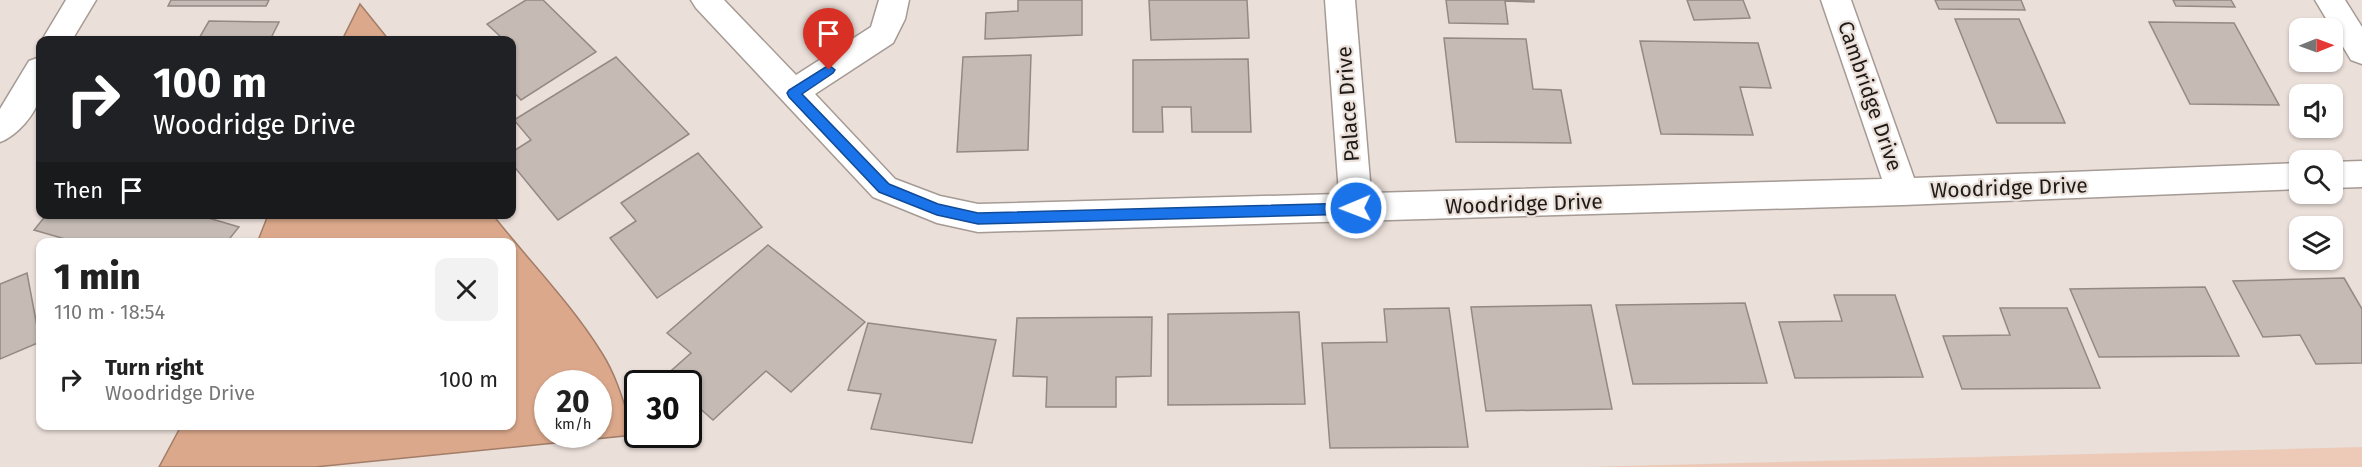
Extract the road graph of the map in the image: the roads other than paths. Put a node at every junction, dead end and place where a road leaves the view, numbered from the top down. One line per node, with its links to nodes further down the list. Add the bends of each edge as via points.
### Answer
1 (81, 0): 7 (street)
2 (894, 0): 10 (street, via 882,35)
3 (1340, 0): 16 (street, Palace Drive)
4 (1836, 0): 15 (street, Cambridge Drive)
5 (2330, 0): 8 (street)
6 (724, 5): 10 (street, Woodridge Drive)
7 (59, 36)
8 (2362, 52)
9 (36, 76): 11 (street, via 14,115)
10 (793, 93): 16 (street, Woodridge Drive, via 884,188 937,209 978,218)
11 (0, 129)
12 (2362, 174): 13 (street)
13 (2343, 175)
14 (2289, 176): 15 (street, Woodridge Drive)
15 (1903, 192): 16 (street, Woodridge Drive)
16 (1356, 208)

